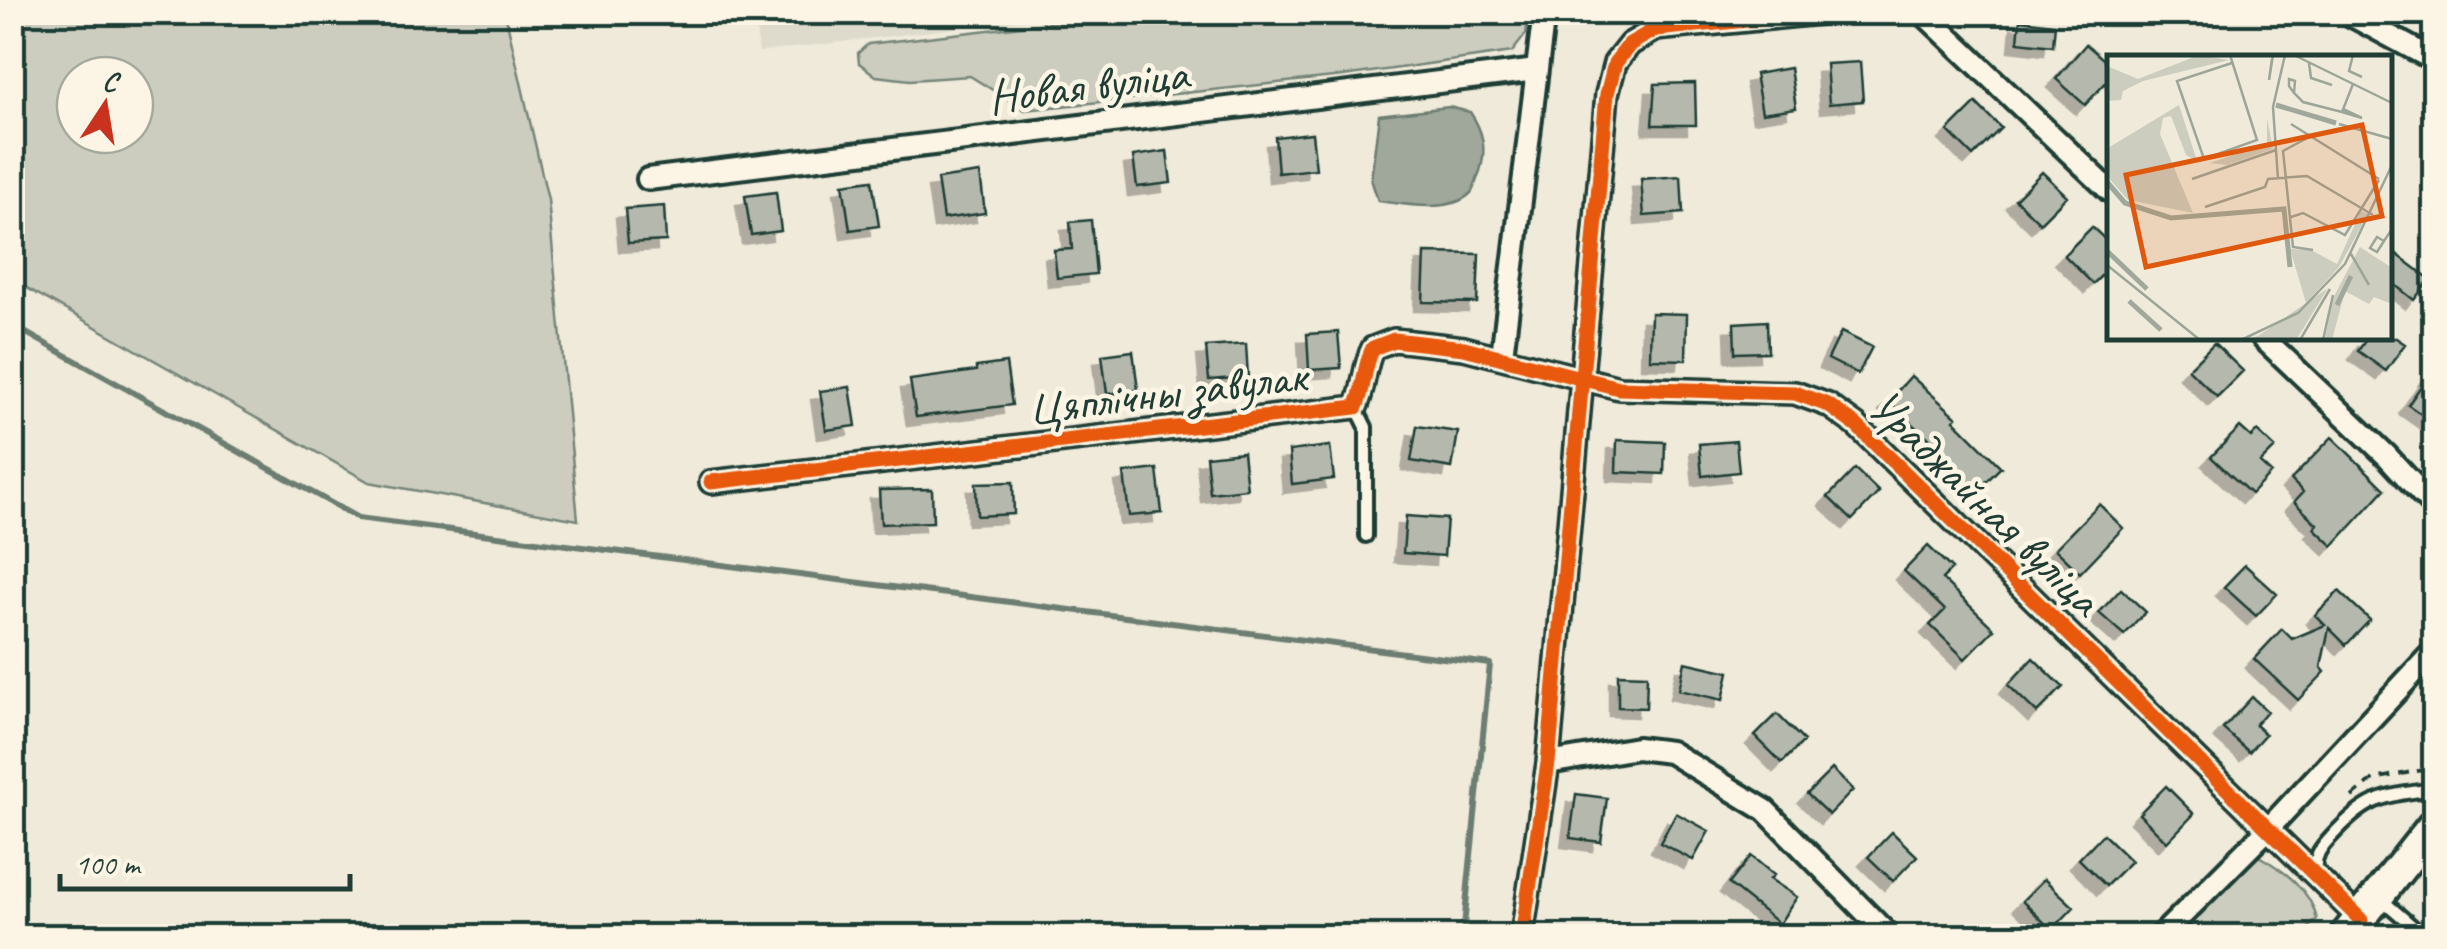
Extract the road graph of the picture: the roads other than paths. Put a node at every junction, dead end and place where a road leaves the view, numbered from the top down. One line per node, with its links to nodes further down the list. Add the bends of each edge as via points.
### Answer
1 (1544, 12): 6 (street)
2 (1830, 12): 11 (street, via 1656,28 1614,64)
3 (1922, 12): 8 (street)
4 (2346, 12): 5 (street)
5 (2434, 60)
6 (1537, 70): 7 (street, Новая вуліца); 10 (street)
7 (648, 179)
8 (2107, 188)
9 (2265, 340): 14 (street)
10 (1502, 356): 11 (street, Цяплічны завулак); 12 (street, Цяплічны завулак, via 1394,340 1382,344 1368,358)
11 (1582, 378): 17 (street); 20 (street, Ураджайная вуліца, via 1618,388 1795,393 1828,405 1857,426)
12 (1356, 407): 13 (street, Цяплічны завулак); 15 (lane, via 1366,427)
13 (711, 482)
14 (2434, 507)
15 (1366, 536)
16 (2434, 651): 20 (street)
17 (1548, 763): 23 (street); 24 (street, via 1637,748 1670,752 1765,810)
18 (2434, 789): 21 (lane, via 2364,804 2322,846 2315,860)
19 (2434, 825): 22 (main road)
20 (2268, 829): 21 (street, Ураджайная вуліца); 25 (street)
21 (2318, 877): 22 (street, Ураджайная вуліца)
22 (2362, 918): 26 (lane)
23 (1522, 936)
24 (1889, 936)
25 (2161, 936)
26 (2424, 936)

